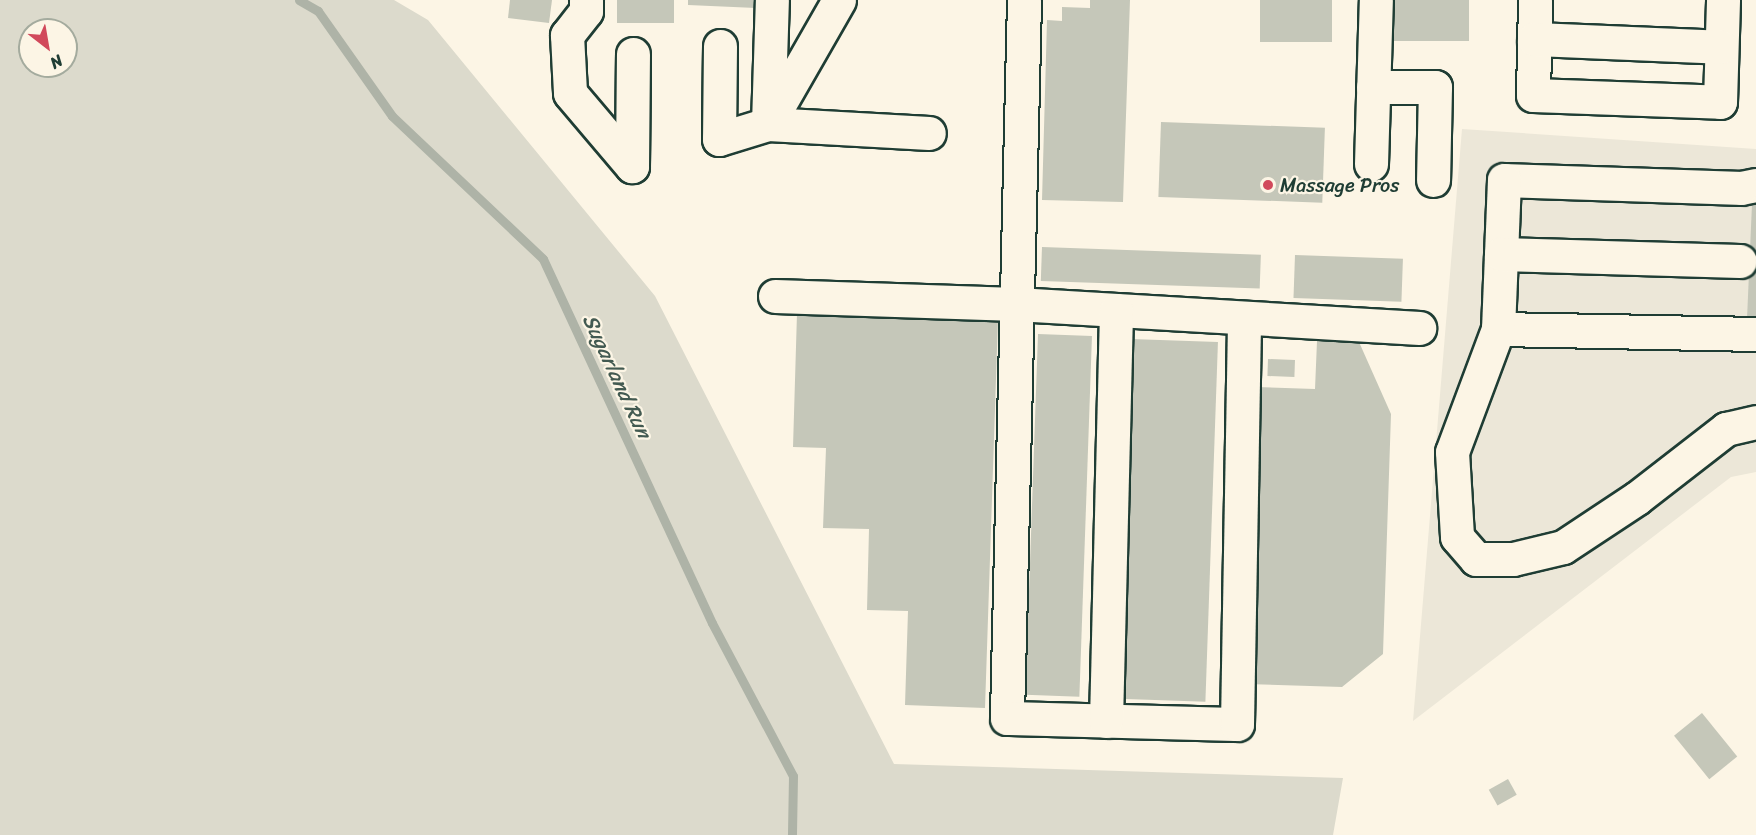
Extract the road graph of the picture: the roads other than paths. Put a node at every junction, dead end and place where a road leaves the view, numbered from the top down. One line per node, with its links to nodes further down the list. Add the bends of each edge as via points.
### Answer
1 (586, 0): 11 (lane, via 586,11 567,35 570,93 632,166)
2 (772, 0): 13 (lane)
3 (839, 0): 13 (lane)
4 (1024, 0): 21 (lane)
5 (1376, 0): 12 (lane)
6 (1535, 0): 8 (lane)
7 (1723, 0): 10 (lane)
8 (1534, 39): 10 (lane); 10 (lane, via 1533,95 1720,102)
9 (720, 46): 13 (lane, via 719,139)
10 (1721, 47)
11 (633, 54)
12 (1373, 87): 15 (lane); 16 (lane, via 1435,87)
13 (768, 124): 14 (lane)
14 (929, 133)
15 (1371, 164)
16 (1433, 180)
17 (1756, 185): 18 (lane, via 1741,188 1504,180)
18 (1501, 254): 19 (lane); 25 (lane)
19 (1740, 261)
20 (775, 296): 21 (lane)
21 (1016, 304): 22 (lane); 28 (lane, via 1007,718)
22 (1116, 310): 23 (lane); 28 (lane)
23 (1244, 318): 24 (lane); 28 (lane, via 1237,724)
24 (1419, 328)
25 (1498, 329): 26 (lane); 27 (lane, via 1452,452 1457,537 1476,559 1513,559 1563,547 1636,498 1726,429)
26 (1756, 334)
27 (1756, 422)
28 (1106, 721)

